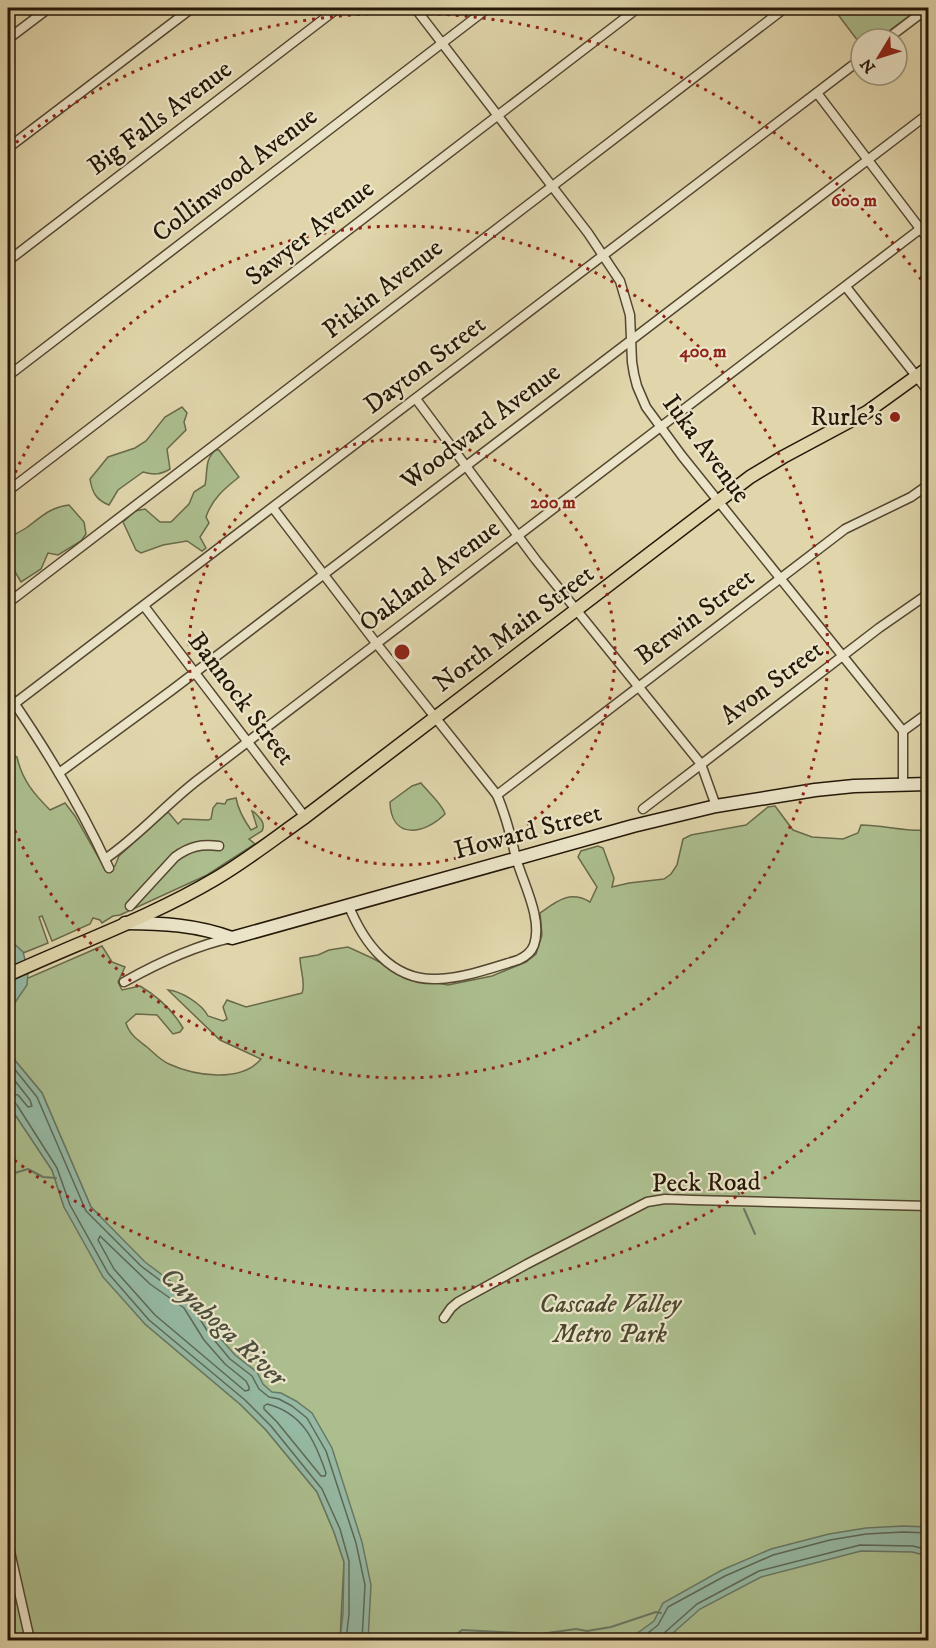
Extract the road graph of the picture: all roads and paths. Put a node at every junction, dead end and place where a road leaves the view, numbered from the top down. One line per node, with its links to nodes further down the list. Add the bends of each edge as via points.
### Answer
1 (49, 8): 10 (street)
2 (192, 8): 16 (street)
3 (338, 8): 22 (street, Big Falls Avenue)
4 (415, 8): 11 (street, Iuka Avenue)
5 (488, 8): 11 (street, Collinwood Avenue)
6 (638, 8): 15 (street, Sawyer Avenue)
7 (785, 8): 18 (street, Pitkin Avenue)
8 (928, 8): 9 (street)
9 (903, 27)
10 (8, 39)
11 (441, 43): 15 (street, Iuka Avenue); 26 (street, Collinwood Avenue)
12 (849, 68): 13 (street, Dayton Street)
13 (818, 93): 17 (street); 21 (street, Dayton Street)
14 (928, 114): 17 (street, Woodward Avenue)
15 (497, 115): 18 (street, Iuka Avenue); 33 (street, Sawyer Avenue)
16 (8, 148)
17 (869, 160): 19 (street); 24 (street, Woodward Avenue)
18 (551, 186): 21 (street, Iuka Avenue); 40 (street, Pitkin Avenue)
19 (925, 226): 20 (street); 23 (street, Oakland Avenue)
20 (928, 239)
21 (604, 255): 24 (street, Iuka Avenue, via 627,297); 29 (street, Dayton Street)
22 (8, 261)
23 (846, 287): 27 (street); 30 (street, Oakland Avenue)
24 (631, 339): 30 (street, Iuka Avenue, via 637,386); 31 (street, Woodward Avenue)
25 (928, 368): 27 (main road, North Main Street)
26 (8, 376)
27 (917, 376): 28 (street); 34 (main road, North Main Street, via 867,412 764,468)
28 (928, 391)
29 (416, 399): 31 (street); 35 (street, Dayton Street)
30 (660, 427): 34 (street, Iuka Avenue); 36 (street, Oakland Avenue)
31 (465, 466): 36 (street); 37 (street, Woodward Avenue)
32 (928, 486): 38 (street, Berwin Street, via 846,529)
33 (8, 491)
34 (718, 501): 38 (street, Iuka Avenue); 42 (main road, North Main Street)
35 (273, 507): 37 (street); 41 (street, Dayton Street)
36 (517, 535): 42 (street); 43 (street, Oakland Avenue)
37 (323, 575): 43 (street); 45 (street, Woodward Avenue)
38 (780, 579): 44 (street, Iuka Avenue); 46 (street, Berwin Street)
39 (928, 594): 44 (street, Avon Street)
40 (8, 603)
41 (144, 606): 45 (street, Bannock Street); 48 (street, Dayton Street)
42 (577, 610): 46 (street); 50 (main road, North Main Street)
43 (376, 643): 50 (street); 52 (street, Oakland Avenue)
44 (843, 656): 51 (street, Iuka Avenue); 53 (street, Avon Street)
45 (194, 673): 52 (street, Bannock Street); 54 (street, Woodward Avenue)
46 (639, 687): 53 (street); 57 (street, Berwin Street)
47 (8, 694): 48 (street)
48 (14, 704): 54 (street)
49 (928, 713): 51 (street)
50 (435, 718): 57 (street); 60 (main road, North Main Street)
51 (903, 731): 56 (street)
52 (247, 741): 54 (street, Oakland Avenue, via 181,792 107,864); 60 (street, Bannock Street)
53 (701, 764): 58 (street); 59 (street, Avon Street)
54 (59, 773)
55 (928, 784): 56 (main road, Howard Street)
56 (903, 785): 58 (main road, Howard Street, via 815,790)
57 (496, 795): 62 (street, via 507,818)
58 (716, 806): 62 (main road, Howard Street)
59 (643, 809)
60 (305, 817): 65 (main road, North Main Street, via 213,880)
61 (219, 846): 64 (street, via 183,850)
62 (517, 859): 63 (main road, Howard Street); 63 (street, via 535,922 534,945 518,960 478,971 435,979 399,970 376,953)
63 (348, 904): 66 (main road, Howard Street)
64 (130, 906)
65 (124, 923): 66 (main road, via 208,929); 67 (main road, North Main Street)
66 (232, 938): 68 (street, Howard Street, via 194,948)
67 (8, 975)
68 (124, 982)
69 (928, 1206): 70 (street, Peck Road, via 665,1199 647,1202 459,1302)
70 (444, 1318)
71 (8, 1543): 72 (street)
72 (30, 1641)

